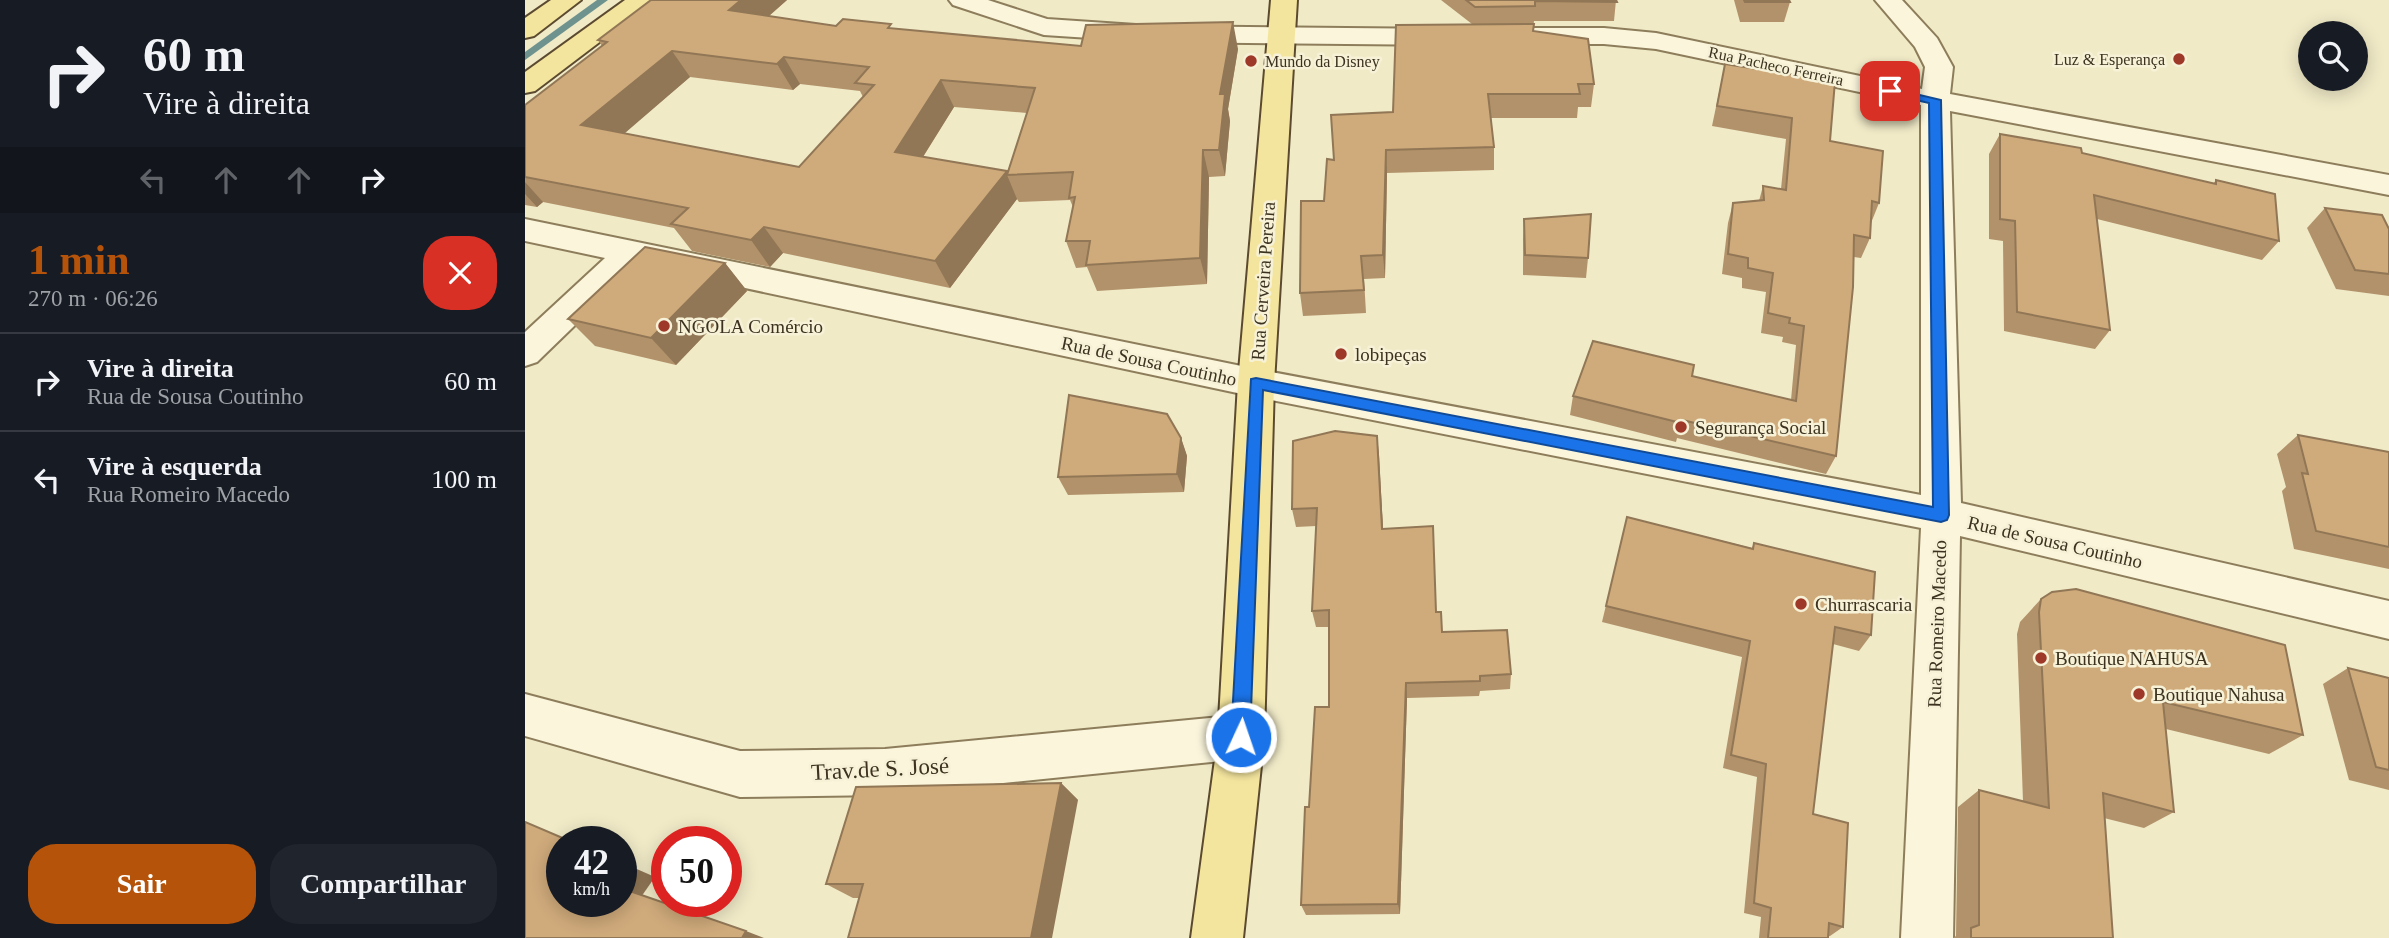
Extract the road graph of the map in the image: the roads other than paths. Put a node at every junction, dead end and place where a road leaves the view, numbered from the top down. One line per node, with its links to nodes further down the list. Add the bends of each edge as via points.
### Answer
1 (568, 0): 6 (main road)
2 (642, 0): 7 (main road)
3 (962, 0): 5 (street, Rua Pacheco Ferreira, via 1044,27 1151,34)
4 (1888, 0): 8 (street, Rua Romeiro Macedo, via 1927,44 1939,67)
5 (1282, 18): 8 (street, Rua Pacheco Ferreira, via 1416,38 1604,36 1656,41); 13 (main road, Rua Cerveira Pereira)
6 (525, 30)
7 (525, 85)
8 (1935, 100): 9 (street, Rua Pacheco Ferreira); 14 (street, Rua Romeiro Macedo)
9 (2389, 185)
10 (525, 230): 11 (street, Rua de Sousa Coutinho)
11 (632, 251): 12 (street); 13 (street, Rua de Sousa Coutinho)
12 (525, 353)
13 (1256, 383): 14 (street, Rua de Sousa Coutinho); 17 (main road, Rua Cerveira Pereira)
14 (1941, 515): 15 (street, Rua de Sousa Coutinho); 19 (street, Rua Romeiro Macedo)
15 (2389, 620)
16 (525, 715): 17 (street, Trav.de S. José, via 740,774 884,772)
17 (1241, 737): 18 (main road, Rua Cerveira Pereira)
18 (1217, 938)
19 (1927, 938)

